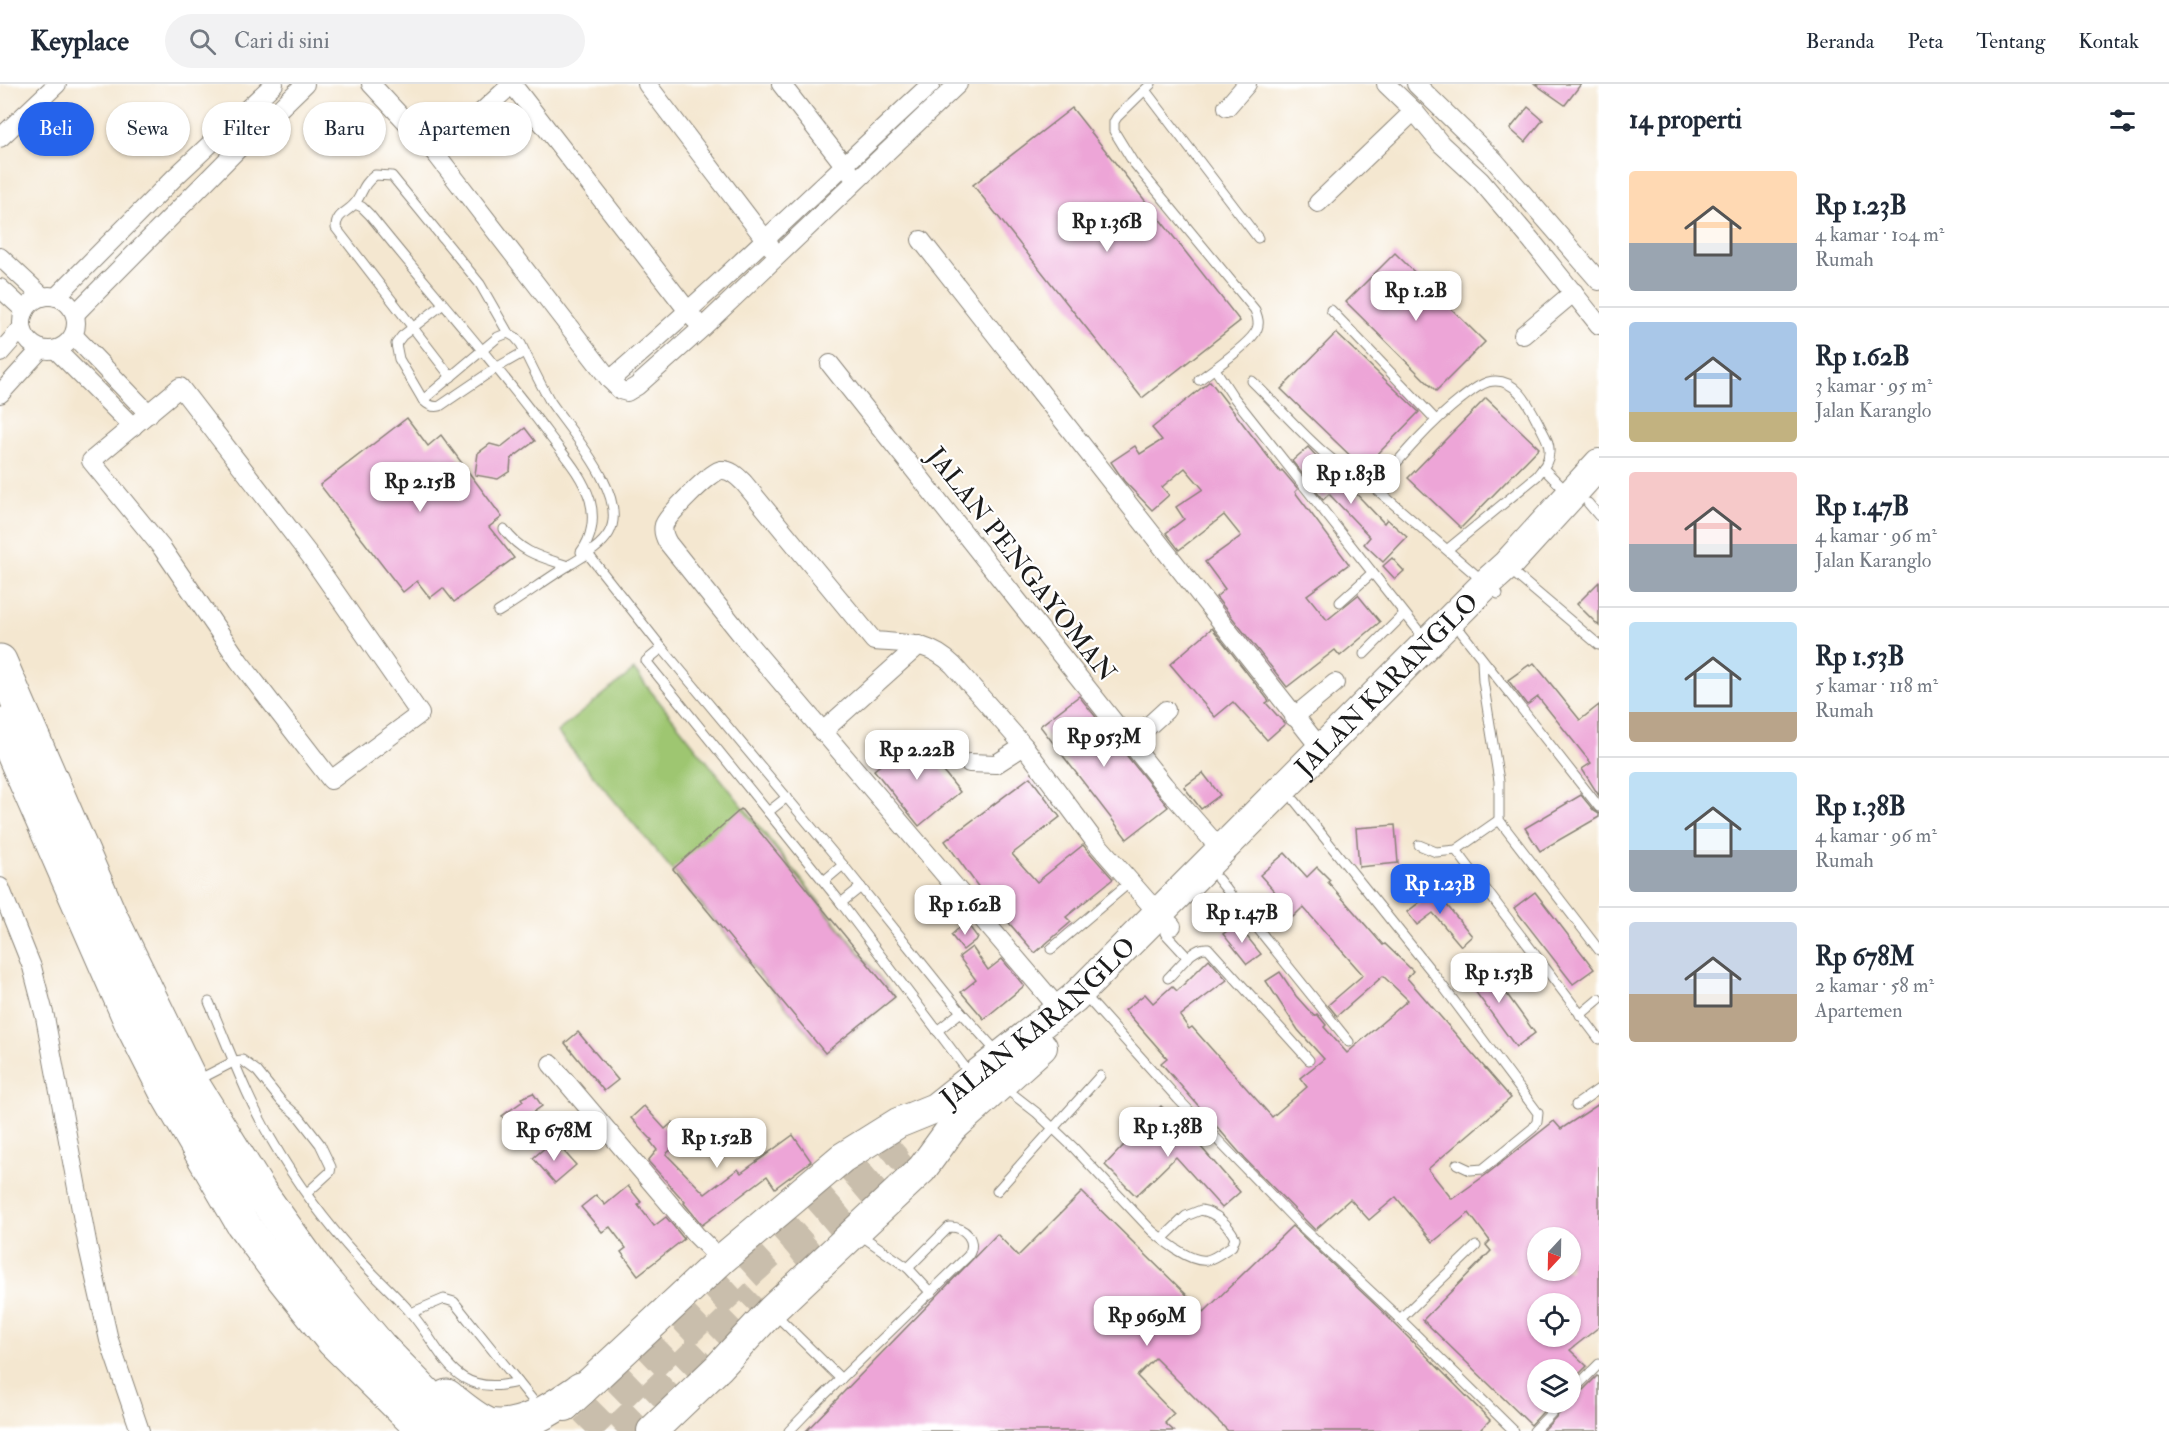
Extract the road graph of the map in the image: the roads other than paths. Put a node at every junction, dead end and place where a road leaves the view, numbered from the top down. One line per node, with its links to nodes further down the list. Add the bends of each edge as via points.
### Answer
1 (274, 84): 33 (street)
2 (305, 84): 37 (street)
3 (371, 84): 18 (street)
4 (512, 84): 15 (street); 36 (street)
5 (647, 84): 25 (street)
6 (781, 84): 21 (street)
7 (930, 84): 14 (street); 21 (street)
8 (958, 84): 14 (street)
9 (1248, 84): 16 (street)
10 (1386, 84): 17 (street)
11 (1416, 84): 30 (street, via 1494,160)
12 (49, 87): 19 (street)
13 (1148, 87): 26 (lane); 51 (lane, via 1115,120 1114,131 1133,162 1258,318 1255,333)
14 (943, 98): 22 (street)
15 (492, 102)
16 (1227, 107)
17 (1414, 111): 23 (street); 32 (street, via 1441,144 1480,180)
18 (398, 113)
19 (0, 138)
20 (438, 156): 53 (street)
21 (844, 165): 22 (street); 25 (street)
22 (856, 181): 28 (street)
23 (1318, 203)
24 (355, 204): 34 (lane, via 370,215); 40 (lane, via 337,219 338,233); 42 (lane, via 375,175 392,176 480,284)
25 (765, 238): 28 (street); 36 (street)
26 (1258, 238)
27 (921, 240): 90 (street)
28 (778, 256): 41 (street)
29 (0, 257): 33 (street)
30 (1599, 281)
31 (0, 288): 38 (street)
32 (1574, 292): 39 (street); 43 (street)
33 (49, 297): 37 (street, via 67,302); 38 (street, via 33,302)
34 (442, 305): 40 (lane); 46 (lane)
35 (1331, 310): 59 (lane)
36 (688, 313): 41 (street); 53 (street)
37 (75, 314): 44 (street)
38 (24, 320): 45 (street, via 27,340); 48 (street)
39 (1599, 325)
40 (413, 328): 52 (lane); 57 (lane, via 398,341 396,351)
41 (702, 328): 53 (street, via 630,391 623,392)
42 (508, 333): 46 (lane); 47 (lane, via 519,340)
43 (1523, 335)
44 (74, 336): 45 (street, via 66,345); 58 (street)
45 (48, 349): 56 (street); 60 (street)
46 (482, 351): 50 (lane); 52 (lane)
47 (524, 352): 50 (lane); 63 (lane, via 550,400)
48 (0, 353)
49 (830, 364): 93 (street, JALAN PENGAYOMAN)
50 (496, 368): 57 (lane, via 440,406); 64 (lane)
51 (1215, 369): 54 (lane); 73 (lane)
52 (451, 377): 57 (lane)
53 (610, 380)
54 (1199, 380)
55 (1252, 381): 65 (lane, via 1316,446 1351,476)
56 (0, 394)
57 (423, 400)
58 (149, 414): 60 (street); 60 (street, via 180,387 311,557 420,714 331,780 239,661 162,548 92,461)
59 (1435, 419): 62 (lane, via 1481,385 1496,381 1508,384 1528,404 1549,443); 65 (lane)
60 (132, 427)
61 (1599, 465): 66 (highway, JALAN KARANGLO)
62 (1543, 468): 66 (lane); 70 (lane)
63 (600, 470): 64 (lane); 67 (lane, via 610,495)
64 (582, 480): 68 (lane)
65 (1375, 488): 70 (lane)
66 (1589, 502): 74 (highway, JALAN KARANGLO)
67 (612, 517): 68 (lane); 71 (lane, via 608,535)
68 (593, 523): 71 (lane)
69 (504, 529): 72 (lane, via 521,548)
70 (1448, 549): 74 (lane)
71 (586, 551): 72 (lane); 83 (lane)
72 (570, 565): 76 (lane)
73 (1372, 573): 75 (lane); 77 (lane)
74 (1501, 580): 78 (highway, JALAN KARANGLO); 80 (highway, JALAN KARANGLO); 82 (lane)
75 (1340, 602)
76 (498, 612)
77 (1404, 614): 80 (lane); 84 (lane)
78 (1462, 633): 85 (lane); 98 (highway, JALAN KARANGLO)
79 (874, 641): 81 (street); 87 (street); 92 (street, via 744,483 730,472 715,471 664,524 668,543)
80 (1428, 642): 95 (highway, JALAN KARANGLO)
81 (919, 645): 87 (street); 94 (street, via 935,650 953,665)
82 (1599, 645)
83 (662, 648): 97 (lane); 100 (lane, via 646,661)
84 (1364, 654)
85 (1482, 661): 99 (lane); 101 (lane, via 1499,781)
86 (0, 662): 131 (highway, via 159,1020)
87 (890, 671): 92 (street)
88 (1335, 683): 90 (street)
89 (1166, 710): 93 (street)
90 (1294, 717): 95 (street)
91 (0, 724): 158 (highway, via 136,1034 242,1222 333,1341)
92 (822, 732): 119 (street)
93 (1131, 742): 105 (street, JALAN PENGAYOMAN)
94 (1024, 746): 96 (street, via 996,764); 107 (street)
95 (1321, 749): 105 (highway, JALAN KARANGLO)
96 (969, 763)
97 (787, 797): 100 (lane); 104 (lane)
98 (1295, 801): 105 (highway, JALAN KARANGLO); 137 (lane, via 1538,1113 1533,1128 1490,1165 1474,1171)
99 (1599, 807)
100 (768, 812): 106 (lane)
101 (1499, 820): 103 (lane); 113 (lane)
102 (1419, 845): 103 (lane, via 1436,852)
103 (1456, 850): 121 (lane)
104 (843, 865): 106 (lane); 109 (lane)
105 (1220, 865): 111 (highway, JALAN KARANGLO); 124 (lane)
106 (824, 880): 110 (lane)
107 (1130, 882): 111 (street); 112 (lane)
108 (0, 887): 157 (street, via 32,967 45,1017 109,1340)
109 (861, 887): 110 (lane); 120 (lane)
110 (841, 903): 122 (lane)
111 (1165, 924): 114 (lane); 118 (highway, JALAN KARANGLO); 119 (highway, JALAN KARANGLO)
112 (1051, 949)
113 (1599, 951)
114 (1188, 958): 115 (lane); 125 (lane, via 1204,947 1210,950)
115 (1168, 978)
116 (1599, 999): 121 (lane)
117 (209, 1002): 126 (lane)
118 (1091, 1002): 128 (highway, JALAN KARANGLO); 148 (lane, via 1291,1216)
119 (1059, 1010): 128 (highway, JALAN KARANGLO)
120 (961, 1012): 122 (lane); 128 (lane)
121 (1580, 1015): 123 (lane)
122 (937, 1031): 130 (lane)
123 (1599, 1040)
124 (1348, 1042)
125 (1310, 1060)
126 (234, 1061): 131 (lane); 139 (lane, via 270,1138); 139 (lane, via 242,1060 257,1071 320,1144 331,1169)
127 (551, 1064): 143 (street)
128 (1001, 1071): 130 (highway, JALAN KARANGLO); 134 (highway, JALAN KARANGLO); 135 (lane)
129 (1100, 1076): 135 (lane)
130 (972, 1077): 134 (highway, JALAN KARANGLO)
131 (199, 1080): 155 (highway, via 332,1276 402,1354 465,1411 489,1425 503,1428); 159 (highway, via 260,1192 321,1277 381,1348)
132 (1599, 1089): 133 (lane)
133 (1576, 1105)
134 (944, 1118): 136 (highway); 140 (highway, JALAN KARANGLO, via 922,1169); 143 (highway, JALAN KARANGLO, via 898,1123 842,1158)
135 (1054, 1129): 138 (lane); 141 (lane)
136 (908, 1149)
137 (1457, 1164)
138 (997, 1191)
139 (308, 1193): 147 (lane, via 359,1259)
140 (855, 1231): 144 (lane); 146 (highway, JALAN KARANGLO)
141 (1162, 1239): 141 (lane, via 1202,1260 1232,1246 1235,1238 1230,1227 1201,1210 1186,1216)
142 (1476, 1246): 148 (lane)
143 (721, 1260): 153 (highway, JALAN KARANGLO)
144 (908, 1268): 145 (lane); 145 (lane, via 948,1227 961,1229 970,1238 968,1256)
145 (931, 1293): 150 (lane)
146 (772, 1310): 150 (lane); 160 (highway, JALAN KARANGLO)
147 (411, 1314): 152 (lane, via 451,1370 468,1381 501,1387); 152 (lane, via 444,1299 454,1302)
148 (1400, 1318): 156 (lane)
149 (1599, 1364): 151 (lane)
150 (841, 1379): 161 (lane)
151 (1581, 1382)
152 (518, 1383): 155 (lane)
153 (581, 1389): 155 (highway)
154 (1551, 1413): 162 (lane)
155 (543, 1423)
156 (1508, 1429)
157 (140, 1431)
158 (424, 1431)
159 (462, 1431)
160 (652, 1431)
161 (789, 1431)
162 (1534, 1431)

